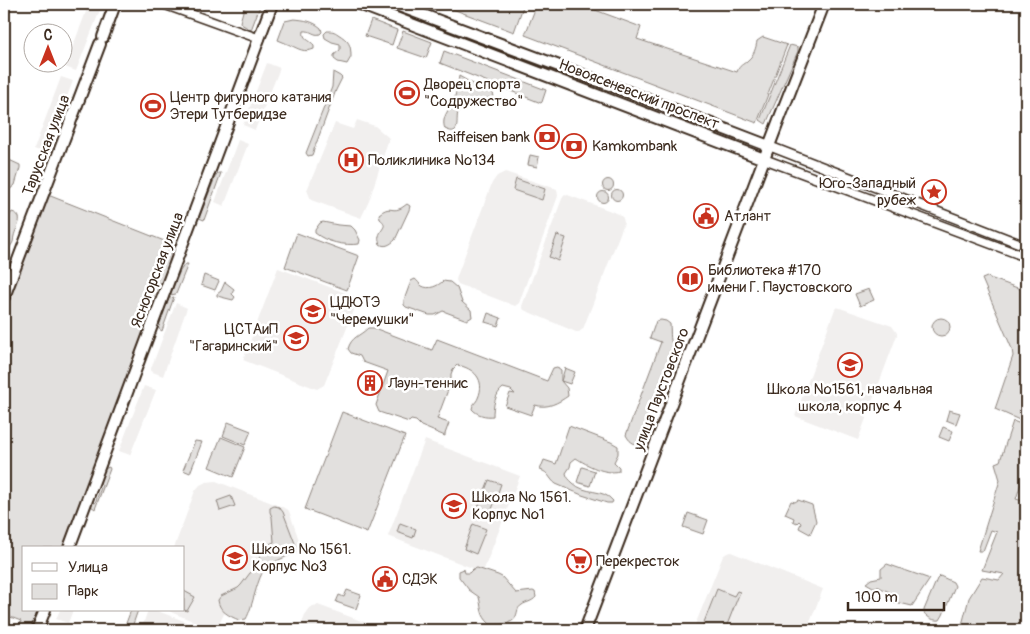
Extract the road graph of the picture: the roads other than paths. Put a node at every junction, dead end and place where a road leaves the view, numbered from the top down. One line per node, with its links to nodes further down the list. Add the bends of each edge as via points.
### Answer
1 (115, 4): 16 (main road, Тарусская улица)
2 (163, 4): 7 (street)
3 (272, 4): 7 (main road, Ясногорская улица)
4 (358, 4): 9 (main road, Новоясеневский проспект)
5 (394, 4): 8 (main road, Новоясеневский проспект)
6 (824, 4): 8 (main road, улица Паустовского)
7 (260, 39): 17 (main road, Ясногорская улица)
8 (769, 146): 9 (main road, улица Паустовского); 10 (street, Новоясеневский проспект)
9 (764, 158): 11 (street, Новоясеневский проспект); 20 (main road, улица Паустовского)
10 (913, 202): 11 (street, via 916,210); 12 (street, Новоясеневский проспект)
11 (909, 213): 13 (street, Новоясеневский проспект)
12 (951, 217): 13 (street, via 944,220); 14 (street, Новоясеневский проспект)
13 (948, 228): 15 (street, Новоясеневский проспект)
14 (1026, 246)
15 (1026, 257)
16 (4, 297)
17 (70, 546)
18 (44, 612): 19 (main road)
19 (37, 630)
20 (585, 630)

